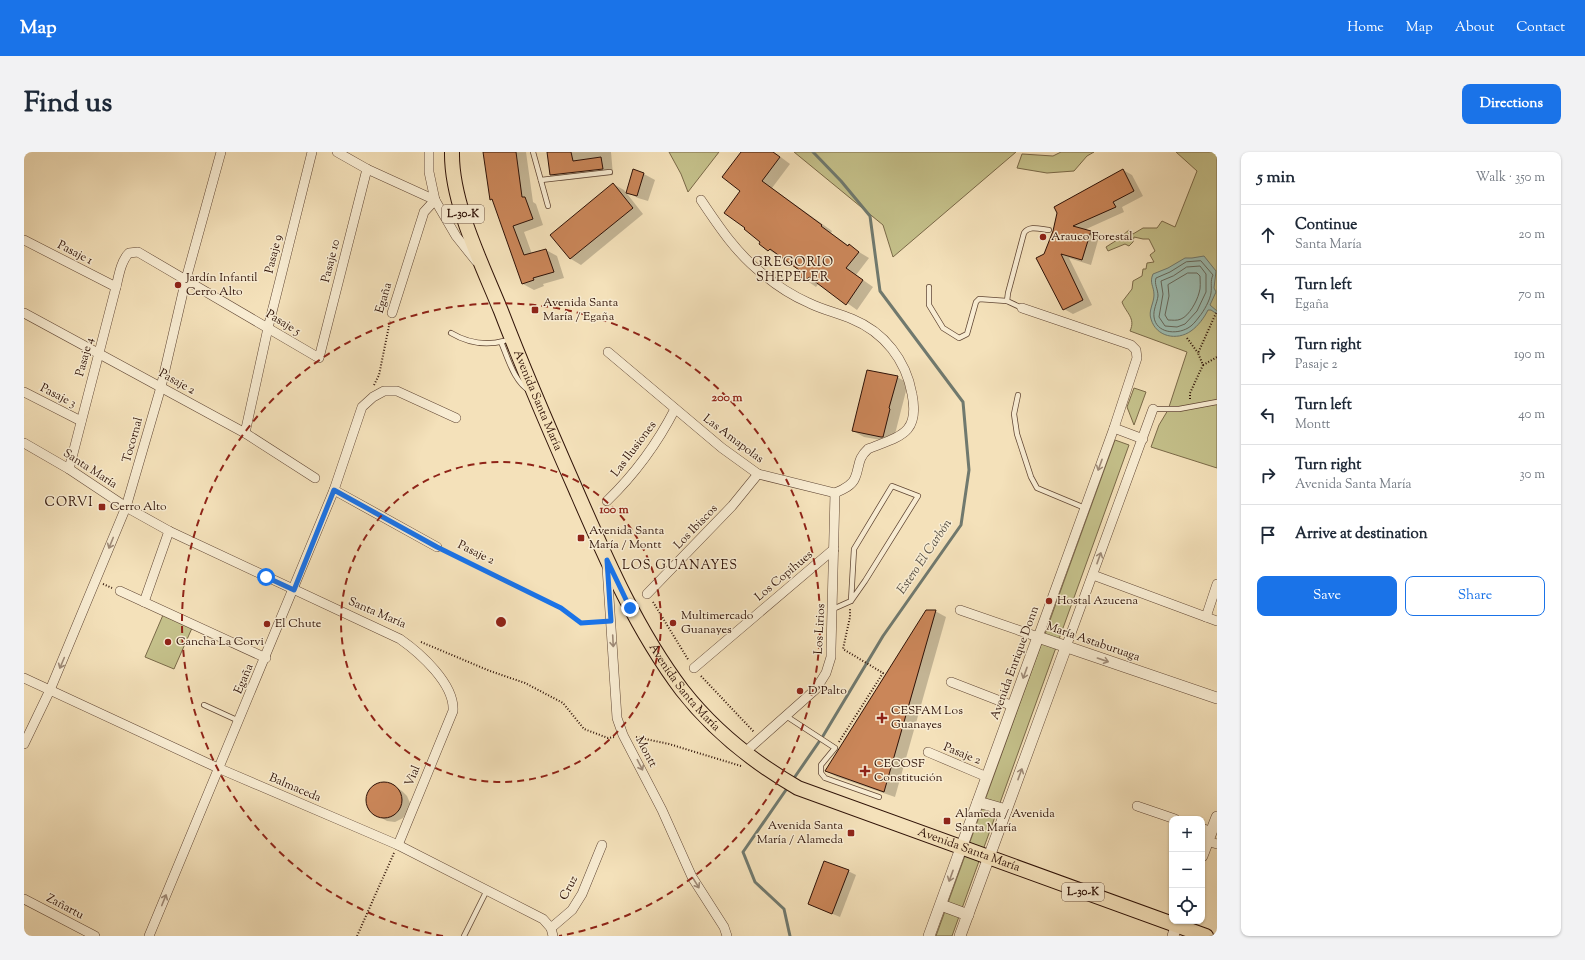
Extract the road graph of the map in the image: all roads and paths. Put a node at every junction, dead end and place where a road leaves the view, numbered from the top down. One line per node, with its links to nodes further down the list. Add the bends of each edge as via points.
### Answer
1 (221, 152): 17 (street, Tocornal)
2 (312, 152): 25 (street, Pasaje 9)
3 (337, 152): 7 (street)
4 (429, 152): 10 (street, via 429,172)
5 (452, 152): 16 (main road, Avenida Santa María / L-30-K, via 456,190 466,224)
6 (533, 152): 9 (lane)
7 (367, 169): 10 (street); 33 (street, Pasaje 10)
8 (610, 172): 9 (lane)
9 (541, 180): 12 (lane)
10 (435, 200): 16 (street, via 456,236); 24 (street, Egaña, via 424,212)
11 (701, 200): 53 (street, via 724,235 763,274 810,304 852,319 874,331 891,347 905,370 915,406 915,415 910,427 900,436 868,449 859,460 855,478 844,489)
12 (548, 206)
13 (1049, 230): 20 (lane, via 1031,228 1024,233)
14 (24, 240): 18 (street, Pasaje 1)
15 (129, 253): 17 (street, Pasaje 5, via 138,252); 18 (street, Pasaje 4, via 123,260)
16 (486, 274): 28 (main road, Avenida Santa María / L-30-K)
17 (186, 279): 25 (street, Pasaje 5); 35 (street, Tocornal)
18 (116, 287): 29 (street, Pasaje 4)
19 (929, 287): 20 (lane, via 929,305 943,328 960,338 966,334 979,299)
20 (1007, 301): 21 (lane)
21 (1022, 308): 45 (street, Avenida Enrique Donn, via 1134,347 1137,358)
22 (1217, 311): 31 (path)
23 (24, 313): 29 (street, Pasaje 2)
24 (392, 313): 36 (path, Egaña, via 379,375)
25 (268, 328): 33 (street, Pasaje 5); 46 (street, Pasaje 9)
26 (451, 333): 28 (lane, via 473,343 490,344)
27 (1187, 338): 31 (path)
28 (506, 340): 60 (main road, Avenida Santa María / L-30-K, via 534,393)
29 (99, 352): 35 (street, Pasaje 2); 44 (street, Pasaje 4)
30 (608, 352): 41 (street, Las Amapolas)
31 (1198, 353): 34 (path)
32 (1217, 357): 34 (path)
33 (319, 358)
34 (1203, 365): 40 (path, via 1190,393)
35 (161, 387): 46 (street, Pasaje 2); 55 (street, Tocornal)
36 (372, 388)
37 (24, 392): 44 (street, Pasaje 3)
38 (1018, 395): 56 (lane, via 1014,414 1017,434 1037,488)
39 (1217, 402): 40 (lane)
40 (1191, 407): 42 (lane)
41 (676, 409): 50 (street, Las Amapolas); 54 (street, Las Ilusiones, via 640,465)
42 (1153, 409): 47 (street)
43 (456, 418): 52 (street, Egaña, via 397,391 384,392 373,397 362,407)
44 (81, 421): 49 (street, Pasaje 4)
45 (1114, 428): 47 (street); 56 (street, Avenida Enrique Donn, one-way to 56)
46 (245, 433): 51 (street, Pasaje 2)
47 (1143, 439): 61 (street, one-way to 47)
48 (24, 443): 49 (street, Santa María)
49 (69, 469): 55 (street, Santa María)
50 (758, 474): 53 (street, Las Amapolas); 66 (street, Los Ibiscos, via 732,506)
51 (315, 478)
52 (334, 490): 58 (street); 64 (street, Egaña)
53 (835, 493): 59 (street, Los Lirios)
54 (607, 501)
55 (126, 507): 57 (street, Santa María); 62 (street, Tocornal, one-way to 62)
56 (1085, 508): 74 (street, Avenida Enrique Donn)
57 (169, 531): 64 (street, Santa María); 68 (street)
58 (437, 547): 72 (path, Pasaje 2, via 561,608 581,623)
59 (834, 549): 69 (street, Los Lirios); 79 (street, Los Copihues)
60 (607, 560): 72 (street, Montt); 92 (main road, Avenida Santa María / L-30-K, via 630,608 682,690 711,724)
61 (1093, 575): 71 (street); 77 (street)
62 (96, 581): 65 (path); 82 (street, Tocornal, one-way to 82)
63 (1217, 584): 71 (street)
64 (294, 590): 75 (street, Santa María); 78 (street, Egaña)
65 (120, 591): 68 (street)
66 (647, 594)
67 (850, 601): 67 (lane, via 865,581 918,496 892,486 854,549); 69 (lane); 90 (path, via 844,649 883,673)
68 (144, 602): 78 (street)
69 (833, 608): 86 (street, Los Lirios, via 831,657 826,673 816,689)
70 (960, 610): 74 (street, María Astaburuaga)
71 (1206, 616): 73 (street)
72 (611, 621): 88 (street, Montt, one-way to 88, via 617,718)
73 (1217, 621)
74 (1038, 637): 77 (street, María Astaburuaga); 85 (street, Avenida Enrique Donn, one-way to 85)
75 (400, 639): 103 (street, Vial, via 418,652 433,669 449,692 453,706)
76 (421, 642): 88 (path, via 525,683 563,703 584,728 608,738)
77 (1066, 647): 83 (street, María Astaburuaga, one-way to 83); 98 (street, one-way to 77)
78 (266, 658): 87 (street, Egaña)
79 (694, 668)
80 (24, 678): 82 (street, Balmaceda)
81 (951, 682): 85 (street)
82 (50, 690): 89 (street, Tocornal); 93 (street, Balmaceda)
83 (1217, 698)
84 (204, 705): 87 (lane)
85 (1013, 706): 94 (street, Avenida Enrique Donn)
86 (786, 716): 90 (lane); 92 (street, Los Lirios)
87 (239, 721): 93 (street, Egaña)
88 (623, 735): 92 (path, via 669,744 741,766); 117 (street, Montt, one-way to 117, via 662,810 692,877 724,927)
89 (24, 744)
90 (835, 748): 95 (lane, via 821,765 821,772 825,778)
91 (928, 752): 94 (street, Pasaje 2)
92 (744, 753): 104 (main road, Avenida Santa María / L-30-K, via 798,788)
93 (218, 768): 103 (street, Balmaceda); 114 (street, Egaña, one-way to 93)
94 (987, 777): 96 (street, Avenida Enrique Donn)
95 (879, 797)
96 (978, 802): 98 (street); 104 (street, Avenida Enrique Donn)
97 (1137, 806): 99 (street)
98 (1006, 810): 106 (street)
99 (1169, 817)
100 (1217, 817): 101 (street)
101 (1209, 836): 105 (street)
102 (602, 844): 112 (street, Cruz, via 582,894 572,910)
103 (398, 845): 107 (street, Balmaceda); 115 (path)
104 (961, 848): 106 (main road, Avenida Santa María / L-30-K); 109 (street, Avenida Enrique Donn, one-way to 109)
105 (1203, 852)
106 (989, 857): 110 (street); 111 (main road, Avenida Santa María / L-30-K)
107 (487, 890): 112 (street, Balmaceda, via 544,919); 116 (lane)
108 (24, 899): 113 (street, Zañartu)
109 (941, 905): 110 (street); 118 (street, Avenida Enrique Donn)
110 (968, 915): 119 (street)
111 (1176, 928): 120 (main road, Avenida Santa María / L-30-K)
112 (552, 932)
113 (95, 936)
114 (149, 936)
115 (357, 936)
116 (464, 936)
117 (727, 936)
118 (929, 936)
119 (960, 936)
120 (1206, 936)

